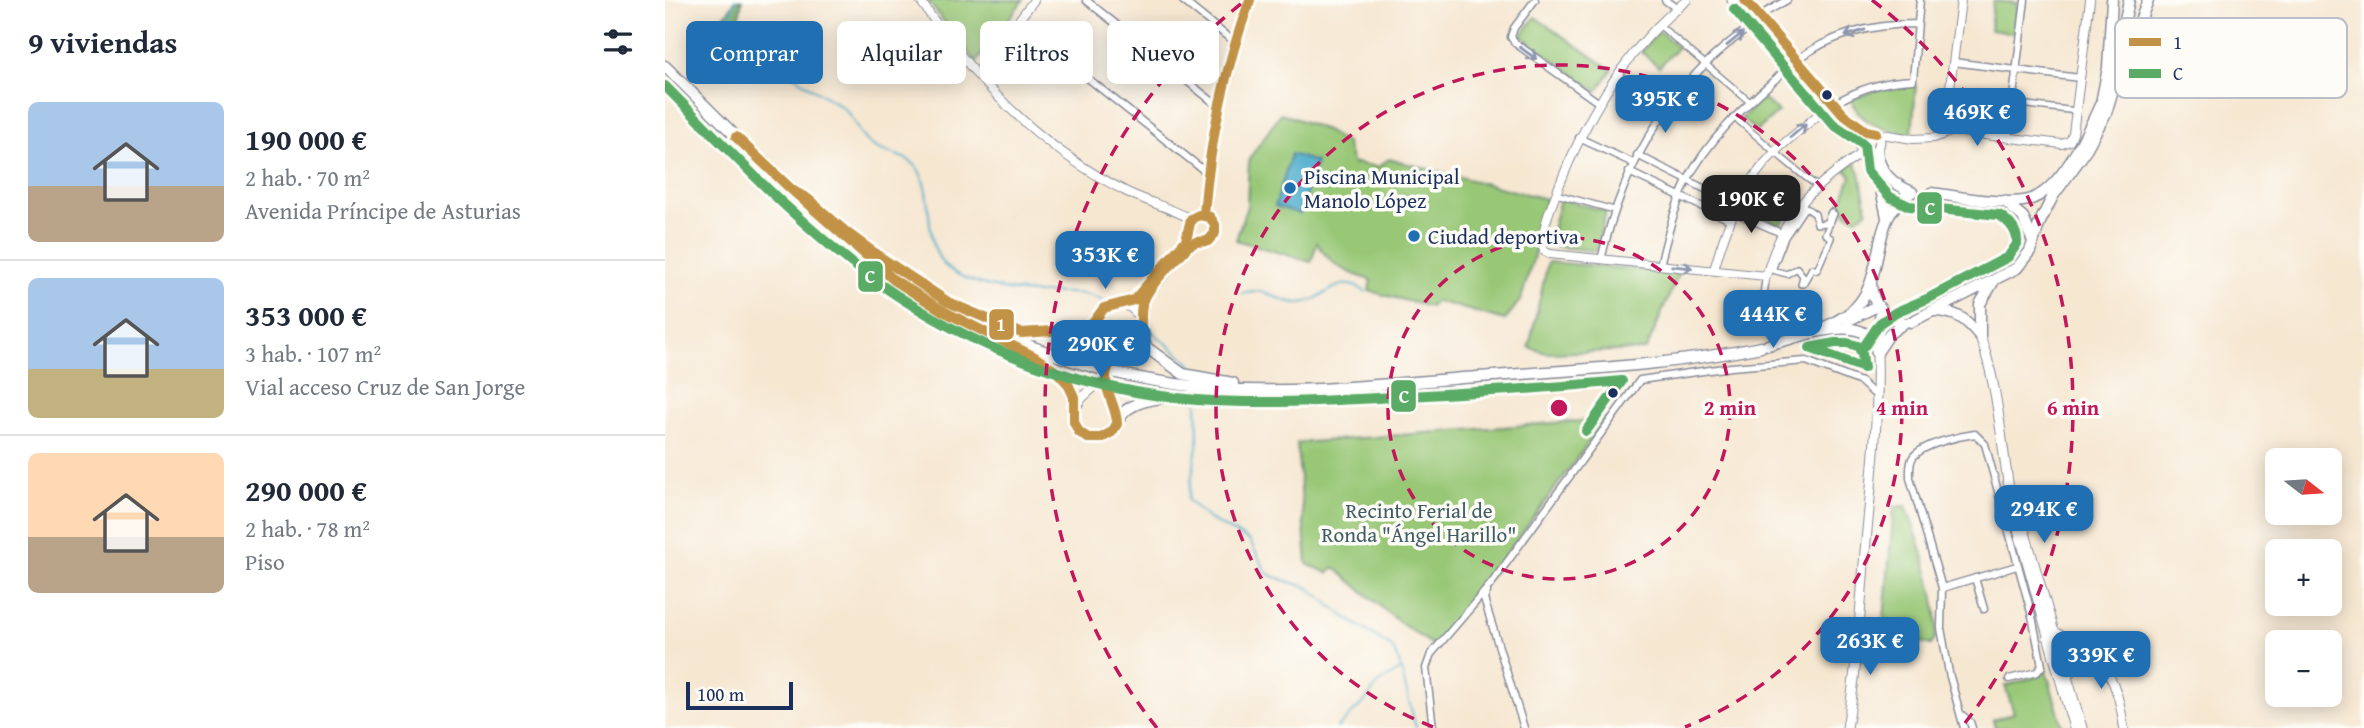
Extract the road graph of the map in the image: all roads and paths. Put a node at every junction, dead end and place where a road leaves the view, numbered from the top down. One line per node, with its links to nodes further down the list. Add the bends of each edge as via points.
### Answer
1 (920, 0): 35 (street)
2 (1034, 0): 23 (street)
3 (1086, 0): 47 (street)
4 (1182, 0): 27 (street)
5 (1250, 0): 27 (main road)
6 (1535, 0): 45 (street, one-way to 45, via 1511,37)
7 (1665, 0): 19 (street)
8 (1687, 0): 19 (street)
9 (1732, 0): 26 (main road)
10 (1745, 0): 20 (main road)
11 (1787, 0): 20 (street)
12 (1920, 0): 24 (street)
13 (1961, 0): 28 (street)
14 (2025, 0): 33 (street)
15 (2090, 0): 38 (street)
16 (2112, 0): 43 (main road)
17 (2130, 0): 21 (main road)
18 (2148, 0): 22 (main road)
19 (1676, 8): 25 (street)
20 (1759, 16): 30 (main road)
21 (2126, 18)
22 (2141, 18)
23 (1018, 21)
24 (1918, 24): 30 (street, one-way to 30, via 1881,26 1847,35); 48 (street, via 1913,80 1865,88)
25 (1659, 25): 29 (street); 36 (street)
26 (1753, 25): 29 (street, one-way to 26); 30 (main road)
27 (1234, 42): 47 (main road)
28 (1953, 62): 33 (street); 42 (street)
29 (1706, 64): 44 (street); 49 (street)
30 (1793, 64): 44 (street); 48 (main road)
31 (665, 66): 67 (main road)
32 (2115, 68): 37 (main road)
33 (2016, 69): 38 (street); 46 (street)
34 (980, 71): 35 (street)
35 (977, 75): 77 (street, via 1030,127 1078,163 1128,193)
36 (1618, 75): 45 (street); 49 (street)
37 (2113, 77): 41 (main road); 43 (main road)
38 (2080, 78): 50 (street)
39 (1093, 82): 64 (street)
40 (2115, 85): 41 (main road)
41 (2112, 93): 81 (main road, via 2096,134 2053,196)
42 (1949, 95): 46 (street); 53 (street)
43 (2102, 101): 71 (main road, via 2077,151 2053,183 2027,201)
44 (1750, 102): 51 (street)
45 (1599, 103): 57 (street)
46 (2012, 104): 50 (street); 56 (street)
47 (1218, 106): 64 (main road)
48 (1830, 106): 52 (main road); 58 (main road, via 1845,130); 60 (street, one-way to 48)
49 (1667, 109): 61 (street)
50 (2076, 111): 56 (street, via 2070,141 2061,144)
51 (1734, 117): 60 (street); 65 (street)
52 (1865, 131): 54 (main road); 58 (main road)
53 (1947, 131): 55 (street, via 1934,138); 56 (street)
54 (1876, 133): 55 (street); 59 (main road)
55 (1889, 137): 59 (street)
56 (2008, 137)
57 (1579, 138): 62 (street); 69 (street)
58 (1858, 139): 59 (main road, via 1859,146)
59 (1872, 149): 66 (street); 76 (main road); 76 (main road, via 1889,178 1912,191)
60 (1775, 152): 66 (street); 73 (street)
61 (1637, 155): 62 (street); 65 (street)
62 (1633, 163): 63 (street)
63 (1629, 172): 70 (street); 72 (street)
64 (1207, 173): 74 (main road)
65 (1687, 181): 70 (street); 73 (street)
66 (1817, 186): 79 (street)
67 (787, 187): 82 (main road); 92 (main road, via 915,282 992,323 1033,334 1084,328)
68 (1931, 193): 71 (main road)
69 (1556, 194): 72 (street); 83 (street, via 1544,251)
70 (1680, 196): 73 (street); 84 (street)
71 (2004, 201): 81 (main road, via 2024,217)
72 (1614, 210): 83 (street)
73 (1734, 212): 79 (street); 85 (street)
74 (1204, 214): 77 (main road); 80 (main road, via 1214,222 1215,233 1208,242)
75 (1815, 214): 75 (street, via 1805,207 1797,217 1772,270 1787,274 1797,268 1803,276 1801,284 1809,270 1817,270 1831,238 1825,234 1834,214 1831,212 1826,223 1817,224)
76 (1887, 217): 88 (main road)
77 (1191, 219): 78 (main road)
78 (1188, 232): 80 (main road); 89 (main road, via 1142,292)
79 (1781, 233): 86 (street)
80 (1196, 242): 93 (main road, via 1144,298)
81 (2033, 242): 87 (main road, via 2017,268)
82 (858, 248): 105 (main road, via 983,327 1052,355 1121,375 1226,389); 109 (main road, via 926,303 1049,364 1073,392)
83 (1601, 260): 84 (street)
84 (1660, 265): 85 (street, one-way to 85)
85 (1714, 271): 86 (street)
86 (1766, 276): 94 (street)
87 (1995, 279): 91 (main road); 98 (main road, via 1980,304)
88 (1871, 280): 90 (main road); 97 (main road, via 1851,312)
89 (1125, 304): 92 (main road, via 1110,304); 93 (main road)
90 (1879, 308): 95 (main road, via 1889,317); 96 (main road); 101 (main road)
91 (1935, 311): 95 (main road); 98 (main road, via 1955,313)
92 (1099, 314): 99 (main road)
93 (1141, 322): 100 (main road, via 1137,339); 102 (main road, via 1144,343 1154,354 1183,374 1203,378 1264,384)
94 (1761, 322)
95 (1908, 322): 101 (main road)
96 (1825, 330): 97 (main road); 101 (main road, via 1859,330)
97 (1813, 333): 102 (main road, via 1765,346 1660,362)
98 (1979, 336): 111 (main road, via 1992,376)
99 (1100, 338): 100 (main road, via 1111,347); 100 (main road, via 1109,362)
100 (1126, 347)
101 (1876, 349): 103 (main road)
102 (1439, 380): 105 (main road)
103 (1878, 380): 104 (street); 106 (main road)
104 (1861, 382): 106 (street); 116 (street, via 1806,361 1640,380)
105 (1390, 383): 110 (main road, via 1353,391 1189,396 1141,402 1123,413)
106 (1878, 393): 129 (main road, via 1857,660)
107 (1086, 396): 108 (main road, via 1099,394); 108 (main road, via 1105,379); 109 (main road)
108 (1110, 400): 110 (main road, via 1117,412)
109 (1077, 404): 110 (main road, via 1073,418 1084,436 1099,439)
110 (1116, 426)
111 (2002, 441): 112 (street); 113 (main road)
112 (1985, 444): 114 (street); 117 (street, via 1975,434 1966,435 1921,449 1912,458 1910,478)
113 (2006, 470): 118 (main road); 120 (main road)
114 (2017, 566): 115 (street); 123 (street, via 2042,666 2037,672)
115 (1975, 578): 117 (street); 119 (street)
116 (1491, 584): 127 (street, via 1431,653 1426,668); 128 (street, via 1484,599)
117 (1942, 588): 126 (street, via 1941,628)
118 (2036, 597): 122 (main road); 125 (main road)
119 (1984, 609)
120 (2053, 629): 121 (main road); 122 (main road)
121 (2078, 647): 122 (main road, via 2064,644); 124 (main road, via 2069,664); 134 (street, via 2100,662 2116,689)
122 (2059, 650): 124 (main road); 125 (main road)
123 (2009, 679)
124 (2069, 685): 133 (main road)
125 (2067, 703): 132 (main road)
126 (1960, 712): 130 (street); 131 (street)
127 (1433, 728)
128 (1524, 728)
129 (1847, 728)
130 (1964, 728)
131 (1972, 728)
132 (2074, 728)
133 (2082, 728)
134 (2124, 728)

